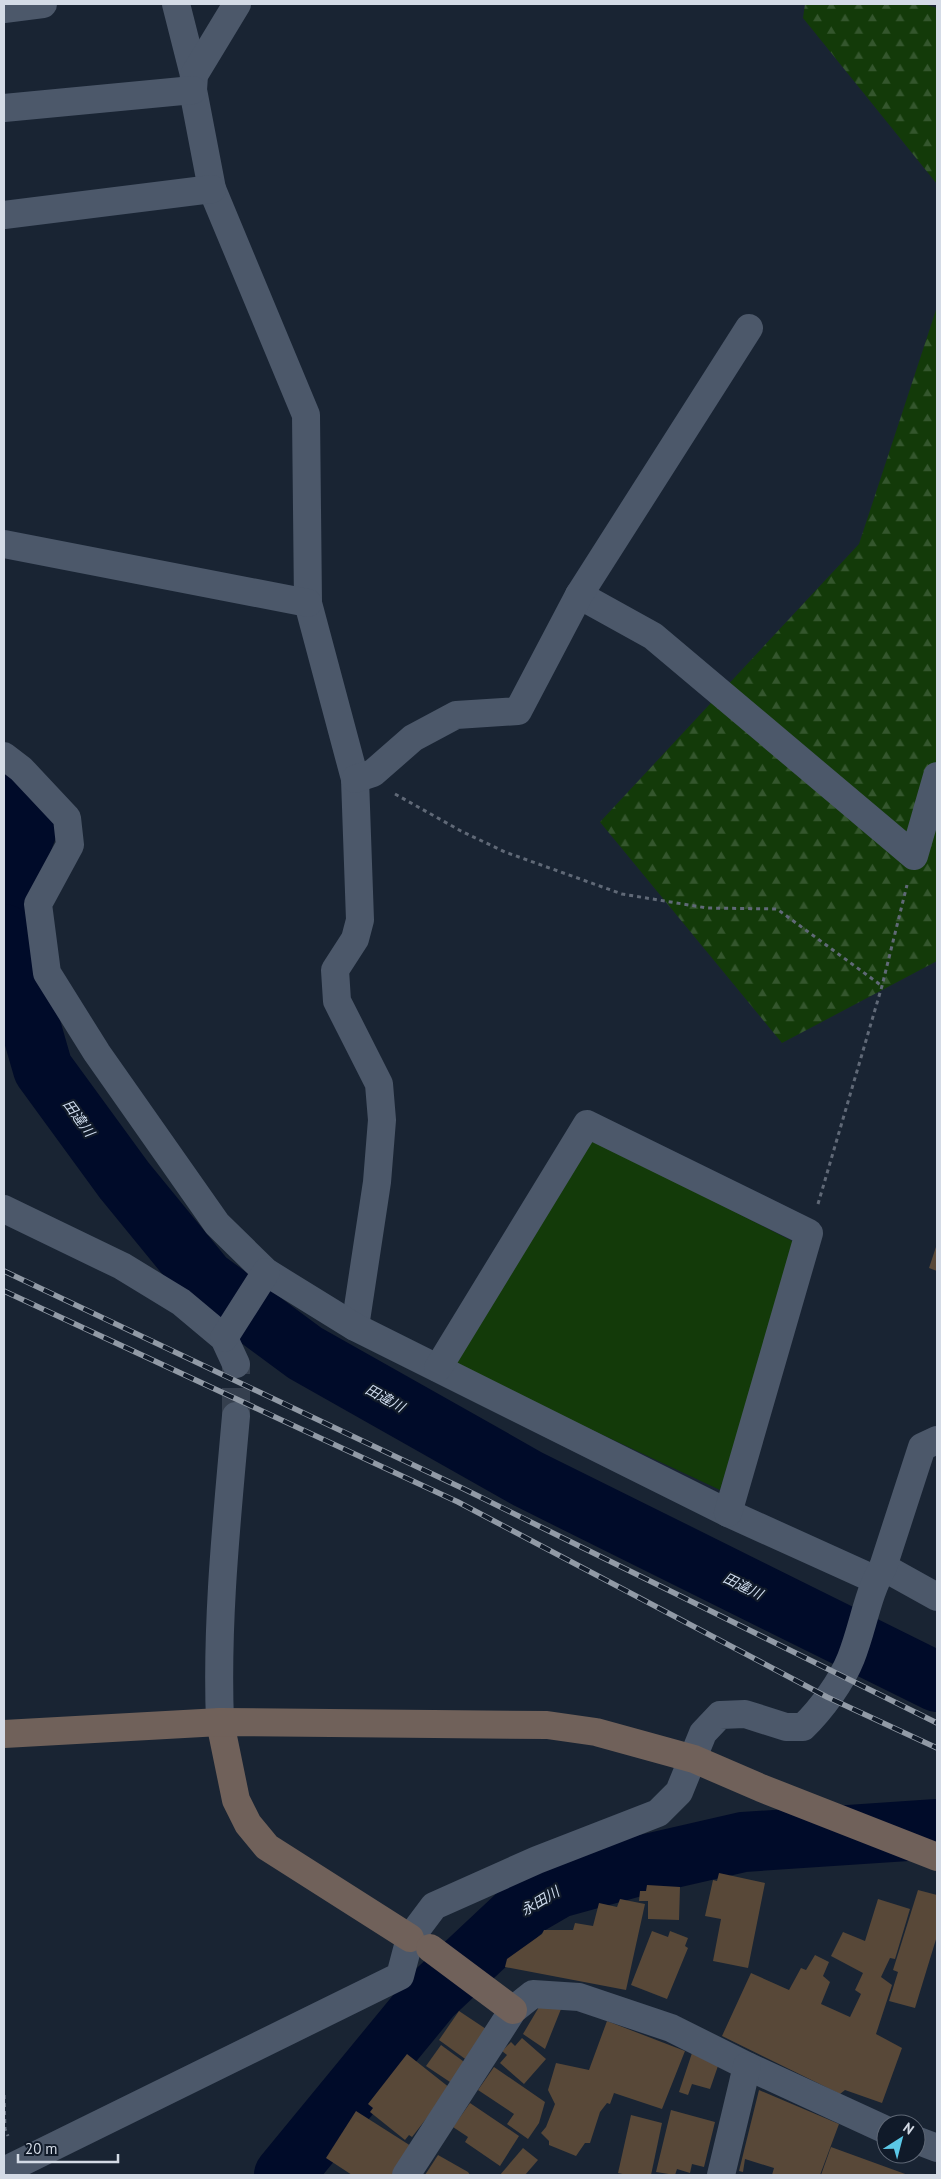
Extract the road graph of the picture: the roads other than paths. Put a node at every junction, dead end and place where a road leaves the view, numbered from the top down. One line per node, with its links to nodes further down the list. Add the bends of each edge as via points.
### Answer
1 (43, 4): 4 (street)
2 (176, 4): 5 (street)
3 (237, 4): 5 (street)
4 (4, 9)
5 (193, 82): 6 (street); 7 (street)
6 (4, 108)
7 (212, 189): 8 (street); 12 (street, via 306,415)
8 (4, 215)
9 (749, 328): 11 (street)
10 (4, 544): 12 (street)
11 (579, 595): 14 (street, via 518,711 456,715 413,738); 15 (street, via 653,636 914,856)
12 (308, 603): 14 (street)
13 (4, 756): 17 (street, via 67,818 70,845 38,904 46,973 97,1053 217,1224)
14 (364, 776): 18 (street, via 360,920 355,939 335,970 337,1001 378,1084 382,1120 377,1182)
15 (937, 776)
16 (4, 1209): 19 (street, via 122,1266 181,1302)
17 (266, 1272): 18 (street); 19 (street)
18 (355, 1327): 21 (street)
19 (224, 1338): 20 (street)
20 (236, 1364)
21 (438, 1368): 24 (street); 24 (street, via 587,1124 809,1234)
22 (236, 1416): 27 (street, via 222,1583 218,1686)
23 (937, 1440): 25 (street, via 922,1447)
24 (728, 1513): 25 (street)
25 (880, 1574): 26 (street); 29 (street, via 850,1659 816,1714 803,1727 786,1727 745,1714 720,1714 703,1733)
26 (937, 1597)
27 (220, 1722): 28 (street); 29 (street, via 547,1725 596,1732); 31 (street, via 236,1800 248,1824 267,1847)
28 (4, 1734)
29 (694, 1759): 30 (street); 31 (street, via 679,1792 658,1813 538,1860 434,1906)
30 (934, 1855)
31 (420, 1943): 32 (street); 35 (street, via 400,1976)
32 (505, 2005): 33 (street, via 533,1994 579,1997 671,2028); 36 (street)
33 (747, 2066): 34 (street); 37 (street)
34 (876, 2125)
35 (11, 2168)
36 (406, 2175)
37 (721, 2175)

